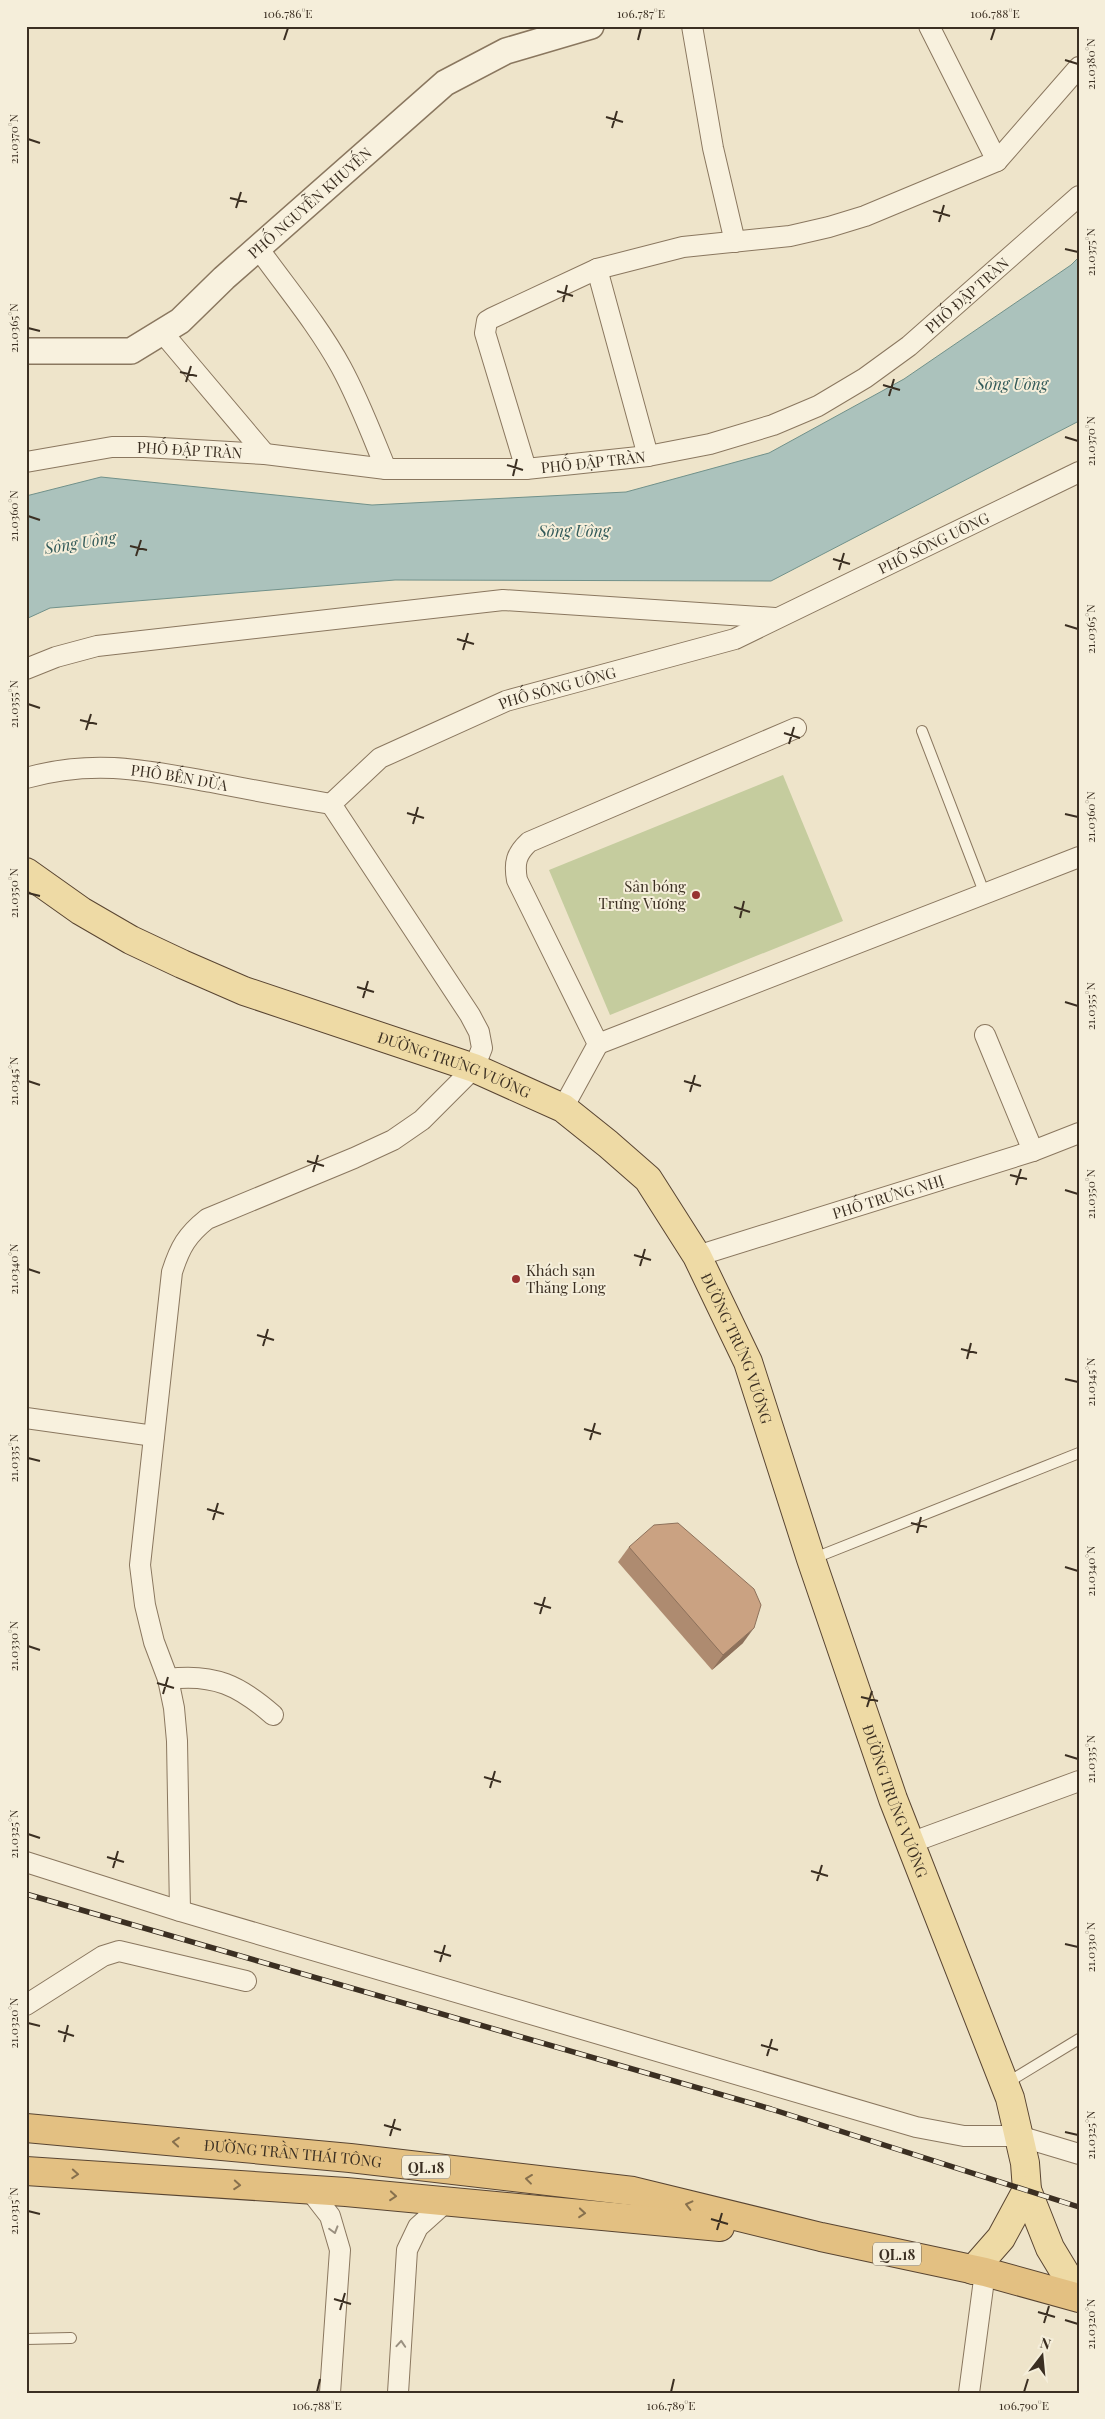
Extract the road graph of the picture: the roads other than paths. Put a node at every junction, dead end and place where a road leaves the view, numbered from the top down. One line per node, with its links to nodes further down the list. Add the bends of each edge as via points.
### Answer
1 (591, 26): 8 (street, PHỐ NGUYỄN KHUYẾN, via 506,52 445,83)
2 (692, 26): 7 (street, via 713,148)
3 (930, 26): 5 (street)
4 (1079, 67): 5 (street)
5 (997, 160): 7 (street, via 865,216 790,236)
6 (1079, 196): 13 (street, PHỐ ĐẬP TRÀN, via 909,346 865,378 818,406 772,426 710,444)
7 (735, 242): 9 (street, via 684,247)
8 (258, 248): 10 (street, PHỐ NGUYỄN KHUYẾN, via 180,322); 15 (street, via 341,366)
9 (597, 269): 13 (street); 16 (street, via 492,318 485,326)
10 (162, 332): 11 (street, PHỐ NGUYỄN KHUYẾN, via 131,351); 12 (street)
11 (26, 352)
12 (265, 454): 14 (street, PHỐ ĐẬP TRÀN, via 112,447); 15 (street, PHỐ ĐẬP TRÀN)
13 (648, 456): 16 (street, PHỐ ĐẬP TRÀN)
14 (26, 462)
15 (386, 469): 16 (street, PHỐ ĐẬP TRÀN)
16 (526, 469)
17 (1079, 472): 18 (street, PHỐ SÔNG UÔNG)
18 (778, 618): 19 (street, via 503,600 97,646); 23 (street, PHỐ SÔNG UÔNG, via 735,639 506,701 380,758)
19 (26, 668)
20 (796, 728): 28 (street, via 529,842 519,851 514,864 517,880)
21 (922, 730): 26 (lane)
22 (26, 778): 23 (street, PHỐ BẾN DỪA, via 78,767 109,767 143,770)
23 (331, 804): 29 (street, via 470,1015 479,1032 482,1048)
24 (1079, 857): 26 (street)
25 (26, 872): 29 (main road, ĐƯỜNG TRƯNG VƯƠNG, via 81,911 182,964 244,991)
26 (984, 892): 28 (street)
27 (985, 1036): 32 (street)
28 (598, 1044): 30 (street)
29 (474, 1068): 30 (main road, ĐƯỜNG TRƯNG VƯƠNG); 35 (street, via 422,1120 393,1140 207,1219 190,1233 178,1253 172,1272)
30 (563, 1108): 33 (main road, ĐƯỜNG TRƯNG VƯƠNG, via 648,1179)
31 (1079, 1133): 32 (street, PHỐ TRƯNG NHỊ)
32 (1033, 1151): 33 (street, PHỐ TRƯNG NHỊ)
33 (697, 1256): 37 (main road, ĐƯỜNG TRƯNG VƯƠNG, via 748,1362)
34 (26, 1418): 35 (street)
35 (154, 1436): 38 (street, via 140,1565 154,1642)
36 (1079, 1453): 37 (lane)
37 (811, 1559): 41 (main road, ĐƯỜNG TRƯNG VƯƠNG)
38 (168, 1679): 39 (street, via 187,1676 216,1681 248,1693); 43 (street, via 177,1741)
39 (273, 1715)
40 (1079, 1781): 41 (street)
41 (910, 1843): 47 (main road, ĐƯỜNG TRƯNG VƯƠNG)
42 (26, 1862): 43 (street)
43 (180, 1911): 49 (street, via 916,2128 964,2136)
44 (246, 1981): 45 (street, via 119,1951 103,1956)
45 (26, 2005)
46 (1079, 2039): 47 (lane)
47 (1004, 2084): 49 (main road, ĐƯỜNG TRƯNG VƯƠNG)
48 (26, 2128): 55 (highway, ĐƯỜNG TRẦN THÁI TÔNG / QL.18, one-way to 48, via 633,2191 350,2158)
49 (1019, 2136): 50 (street); 53 (main road, ĐƯỜNG TRƯNG VƯƠNG)
50 (1079, 2154)
51 (26, 2171): 52 (highway, ĐƯỜNG TRẦN THÁI TÔNG / QL.18, one-way to 52)
52 (309, 2189): 54 (highway, ĐƯỜNG TRẦN THÁI TÔNG / QL.18, one-way to 54); 60 (street, one-way to 60, via 330,2216 340,2250)
53 (1027, 2190): 56 (main road); 57 (main road, ĐƯỜNG TRƯNG VƯƠNG, via 1050,2248)
54 (447, 2201): 55 (highway, ĐƯỜNG TRẦN THÁI TÔNG / QL.18, one-way to 55); 61 (street, one-way to 54, via 407,2250 418,2227)
55 (821, 2238): 56 (highway, ĐƯỜNG TRẦN THÁI TÔNG / QL.18)
56 (979, 2271): 57 (highway, ĐƯỜNG TRẦN THÁI TÔNG / QL.18); 62 (street)
57 (1079, 2297)
58 (71, 2338): 59 (lane)
59 (26, 2339)
60 (330, 2393)
61 (398, 2393)
62 (968, 2393)

